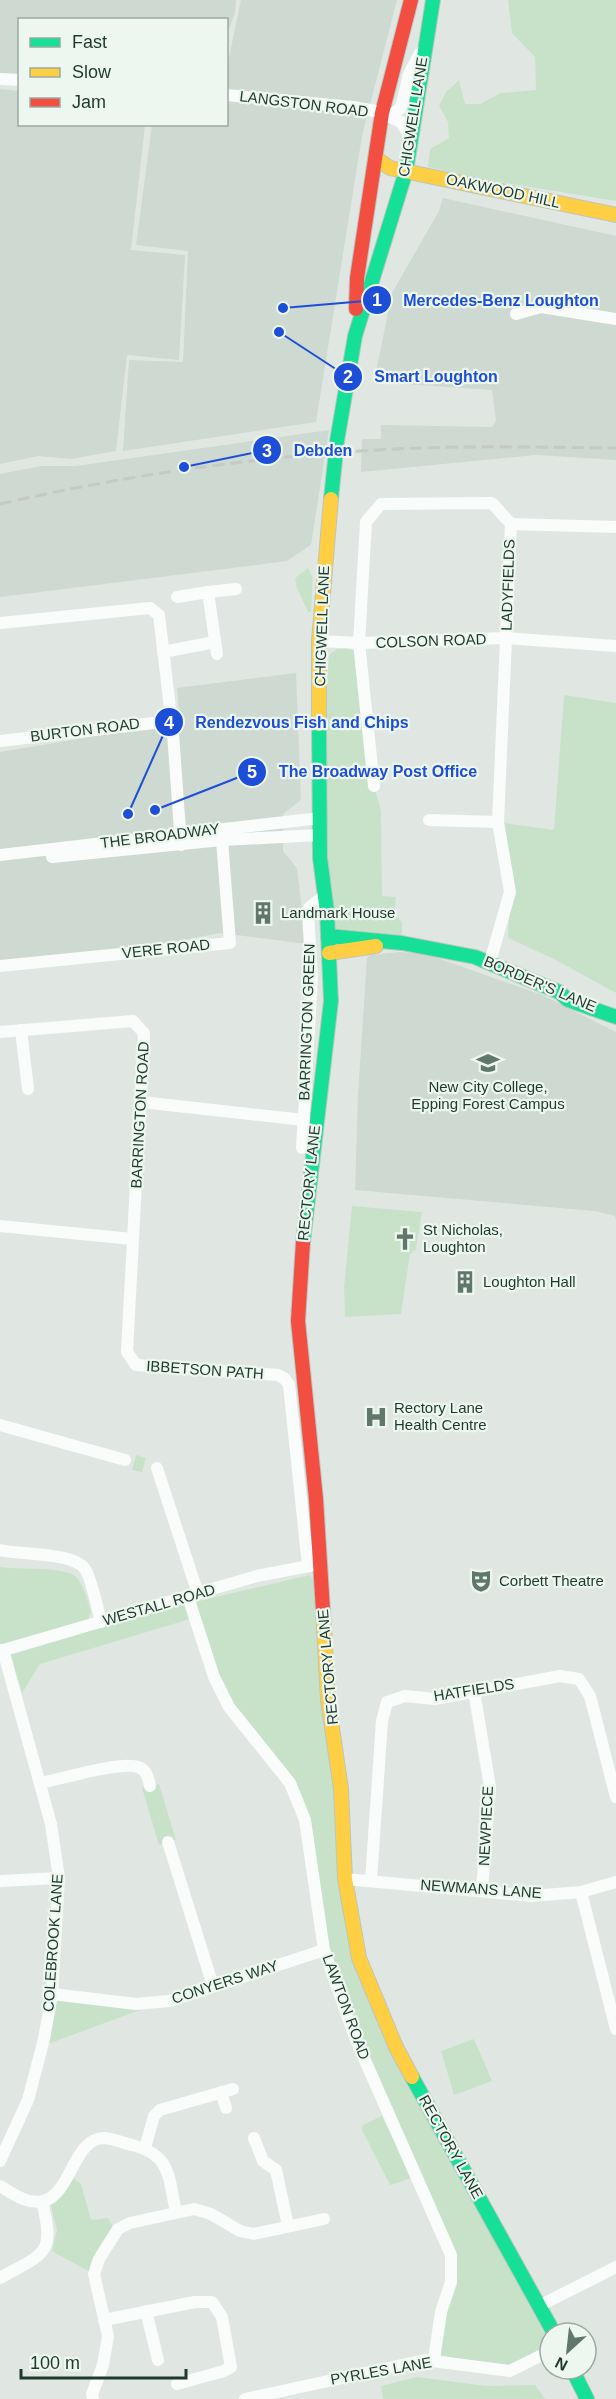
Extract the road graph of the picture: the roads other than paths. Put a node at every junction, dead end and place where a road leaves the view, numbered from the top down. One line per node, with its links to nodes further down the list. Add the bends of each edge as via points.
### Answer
1 (411, 0): 7 (main road, CHIGWELL LANE)
2 (433, 0): 3 (main road, CHIGWELL LANE)
3 (424, 44): 7 (street, LANGSTON ROAD, via 408,74 401,108 394,113); 8 (main road, CHIGWELL LANE)
4 (0, 80): 5 (street)
5 (18, 80)
6 (228, 95): 7 (street, LANGSTON ROAD)
7 (382, 113): 8 (street, LANGSTON ROAD, via 401,122); 9 (main road, CHIGWELL LANE)
8 (410, 136): 11 (main road, CHIGWELL LANE)
9 (376, 159): 10 (main road, OAKWOOD HILL); 12 (main road, CHIGWELL LANE)
10 (390, 168): 11 (main road, OAKWOOD HILL); 12 (main road, via 381,178)
11 (406, 171): 13 (main road, OAKWOOD HILL); 16 (main road, CHIGWELL LANE)
12 (369, 208): 16 (main road, CHIGWELL LANE, via 357,278)
13 (616, 215)
14 (516, 314): 15 (street, via 541,307)
15 (616, 319)
16 (356, 336): 24 (main road, CHIGWELL LANE, via 337,441)
17 (510, 524): 18 (street); 23 (street, LADYFIELDS); 25 (street, LADYFIELDS, via 492,503 381,504 366,522)
18 (616, 527)
19 (236, 589): 20 (street)
20 (208, 592): 21 (street); 27 (street, via 216,648)
21 (177, 597)
22 (0, 623): 27 (street, via 150,608 159,615)
23 (506, 638): 25 (street, COLSON ROAD); 26 (street, COLSON ROAD); 33 (street, LADYFIELDS)
24 (319, 641): 25 (street, COLSON ROAD); 31 (main road, CHIGWELL LANE)
25 (359, 643): 30 (street, LADYFIELDS)
26 (616, 646)
27 (163, 652): 28 (street)
28 (171, 721): 29 (street, BURTON ROAD); 35 (street)
29 (0, 741)
30 (374, 786)
31 (320, 818): 34 (main road, CHIGWELL LANE); 35 (street, THE BROADWAY)
32 (429, 820): 33 (street)
33 (498, 822): 43 (street, LADYFIELDS, via 510,892)
34 (320, 835): 36 (street, THE BROADWAY); 39 (main road, CHIGWELL LANE)
35 (181, 839): 36 (street, THE BROADWAY); 37 (street, THE BROADWAY); 38 (street, THE BROADWAY)
36 (222, 840): 44 (street, VERE ROAD, via 230,942)
37 (0, 855)
38 (0, 863)
39 (325, 895): 40 (main road, CHIGWELL LANE); 50 (street, BARRINGTON GREEN, via 309,908 311,953)
40 (328, 936): 41 (main road, BORDER'S LANE); 42 (main road, CHIGWELL LANE)
41 (392, 943): 42 (main road, BORDER'S LANE); 43 (main road, BORDER'S LANE)
42 (329, 953): 58 (main road, RECTORY LANE, via 331,1000 307,1198 298,1321 316,1499)
43 (490, 962): 45 (main road, BORDER'S LANE, via 559,992 568,1000)
44 (0, 966)
45 (616, 1017)
46 (21, 1030): 47 (street, BARRINGTON ROAD); 48 (street); 49 (street, BARRINGTON ROAD, via 133,1021 144,1033)
47 (0, 1032)
48 (28, 1089)
49 (141, 1102): 50 (street, BARRINGTON GREEN); 53 (street, BARRINGTON ROAD)
50 (304, 1120): 51 (street, BARRINGTON GREEN)
51 (302, 1148)
52 (0, 1226): 53 (street)
53 (132, 1239): 58 (street, IBBETSON PATH, via 127,1352 136,1365 278,1375 289,1385)
54 (0, 1425): 55 (street)
55 (125, 1460)
56 (158, 1468): 59 (street, LAWTON ROAD)
57 (0, 1550): 60 (street, via 71,1559 85,1569)
58 (314, 1565): 59 (street, WESTALL ROAD, via 256,1576); 68 (main road, RECTORY LANE, via 341,1789)
59 (193, 1596): 60 (street, WESTALL ROAD); 74 (street, LAWTON ROAD, via 214,1677 229,1707 290,1783 306,1820)
60 (102, 1622): 61 (street, WESTALL ROAD)
61 (2, 1651): 63 (street, COLEBROOK LANE)
62 (474, 1691): 65 (street, HATFIELDS, via 560,1676 579,1679 590,1696); 69 (street, HATFIELDS, via 435,1699 405,1696 387,1702 382,1721); 72 (street, NEWPIECE, via 490,1787)
63 (40, 1783): 64 (street, via 124,1766 139,1767 147,1774); 67 (street, COLEBROOK LANE)
64 (150, 1786)
65 (616, 1797)
66 (168, 1842): 75 (street)
67 (59, 1878): 70 (street); 76 (street, COLEBROOK LANE)
68 (345, 1879): 69 (street, NEWMANS LANE); 89 (main road, RECTORY LANE, via 359,1958 396,2047)
69 (371, 1880): 72 (street, NEWMANS LANE)
70 (0, 1881)
71 (616, 1882): 73 (street, NEWMANS LANE)
72 (482, 1890): 73 (street, NEWMANS LANE, via 532,1896)
73 (580, 1892): 77 (street)
74 (324, 1950): 75 (street, CONYERS WAY); 95 (street, LAWTON ROAD, via 356,2040 451,2255 451,2282 441,2312)
75 (213, 1986): 76 (street, CONYERS WAY, via 169,2001 136,2004)
76 (52, 1994): 81 (street, COLEBROOK LANE, via 28,2100)
77 (616, 2029)
78 (226, 2108): 80 (street, via 227,2091 160,2110 154,2116)
79 (254, 2138): 86 (street, via 262,2161 276,2170)
80 (145, 2148): 83 (street, via 104,2138 90,2142 57,2191); 84 (street, via 165,2164)
81 (0, 2161)
82 (0, 2186): 83 (street, via 23,2199)
83 (42, 2202): 88 (street, via 48,2227 47,2246 40,2255)
84 (176, 2212): 86 (street, via 194,2209 254,2234); 91 (street, via 130,2223 118,2229 109,2242 94,2274)
85 (324, 2219): 86 (street)
86 (288, 2226)
87 (616, 2266): 89 (street)
88 (0, 2278)
89 (539, 2306): 92 (main road, RECTORY LANE)
90 (146, 2311): 91 (street); 94 (street); 97 (street, via 212,2302 222,2316 231,2367)
91 (104, 2320): 98 (street, via 108,2336)
92 (547, 2321)
93 (538, 2357): 95 (street, PYRLES LANE, via 510,2371)
94 (158, 2360)
95 (434, 2360): 99 (street, PYRLES LANE)
96 (578, 2381): 100 (main road)
97 (177, 2384)
98 (93, 2399)
99 (245, 2399)
100 (587, 2399)

